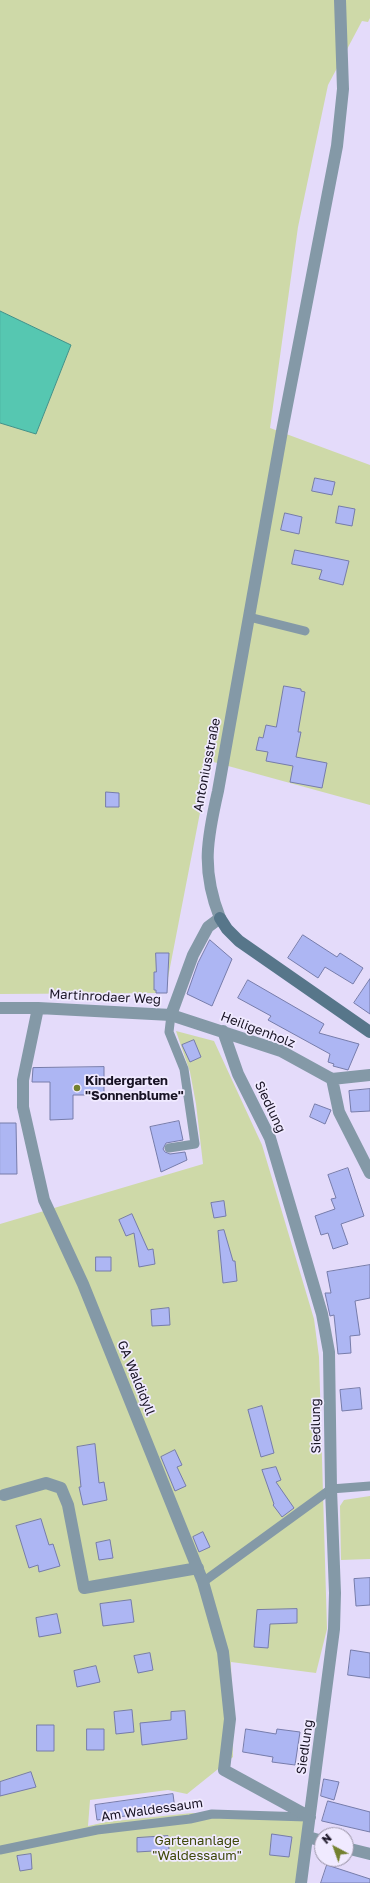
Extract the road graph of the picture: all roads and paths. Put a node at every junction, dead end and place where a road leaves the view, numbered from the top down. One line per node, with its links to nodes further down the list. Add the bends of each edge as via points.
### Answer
1 (340, 0): 2 (street, Antoniusstraße, via 343,89 337,146)
2 (249, 617): 3 (lane); 4 (street, Antoniusstraße, via 209,832 209,883)
3 (305, 631)
4 (220, 918): 7 (street, Martinrodaer Weg, via 208,927 193,955); 9 (street, Antoniusstraße, via 239,941)
5 (0, 1008): 6 (street, Martinrodaer Weg)
6 (38, 1008): 7 (street, Martinrodaer Weg); 14 (street, Martinrodaer Weg, via 23,1080 23,1107)
7 (171, 1015): 8 (street, Heiligenholz); 12 (lane, Martinrodaer Weg, via 169,1032 184,1069 195,1144)
8 (223, 1031): 11 (street, Heiligenholz, via 281,1051); 16 (street, Siedlung, via 238,1074 270,1138 322,1314 329,1352)
9 (370, 1032)
10 (370, 1075): 11 (street)
11 (332, 1079): 13 (street, via 339,1112)
12 (169, 1148)
13 (370, 1173)
14 (44, 1200): 18 (street, GA Waldidyll, via 83,1284)
15 (370, 1486): 16 (lane)
16 (331, 1489): 19 (lane); 20 (street, Siedlung, via 334,1629)
17 (4, 1495): 18 (street, via 46,1484 61,1488 68,1505 84,1588)
18 (198, 1568): 19 (street, GA Waldidyll)
19 (203, 1582): 20 (street, GA Waldidyll, via 224,1658 230,1719 224,1770)
20 (310, 1817): 21 (street, Siedlung); 23 (lane, Am Waldessaum, via 212,1814 97,1830)
21 (308, 1837): 22 (street); 26 (street, Siedlung)
22 (314, 1839)
23 (0, 1850)
24 (354, 1850): 25 (street)
25 (370, 1854)
26 (302, 1883)

